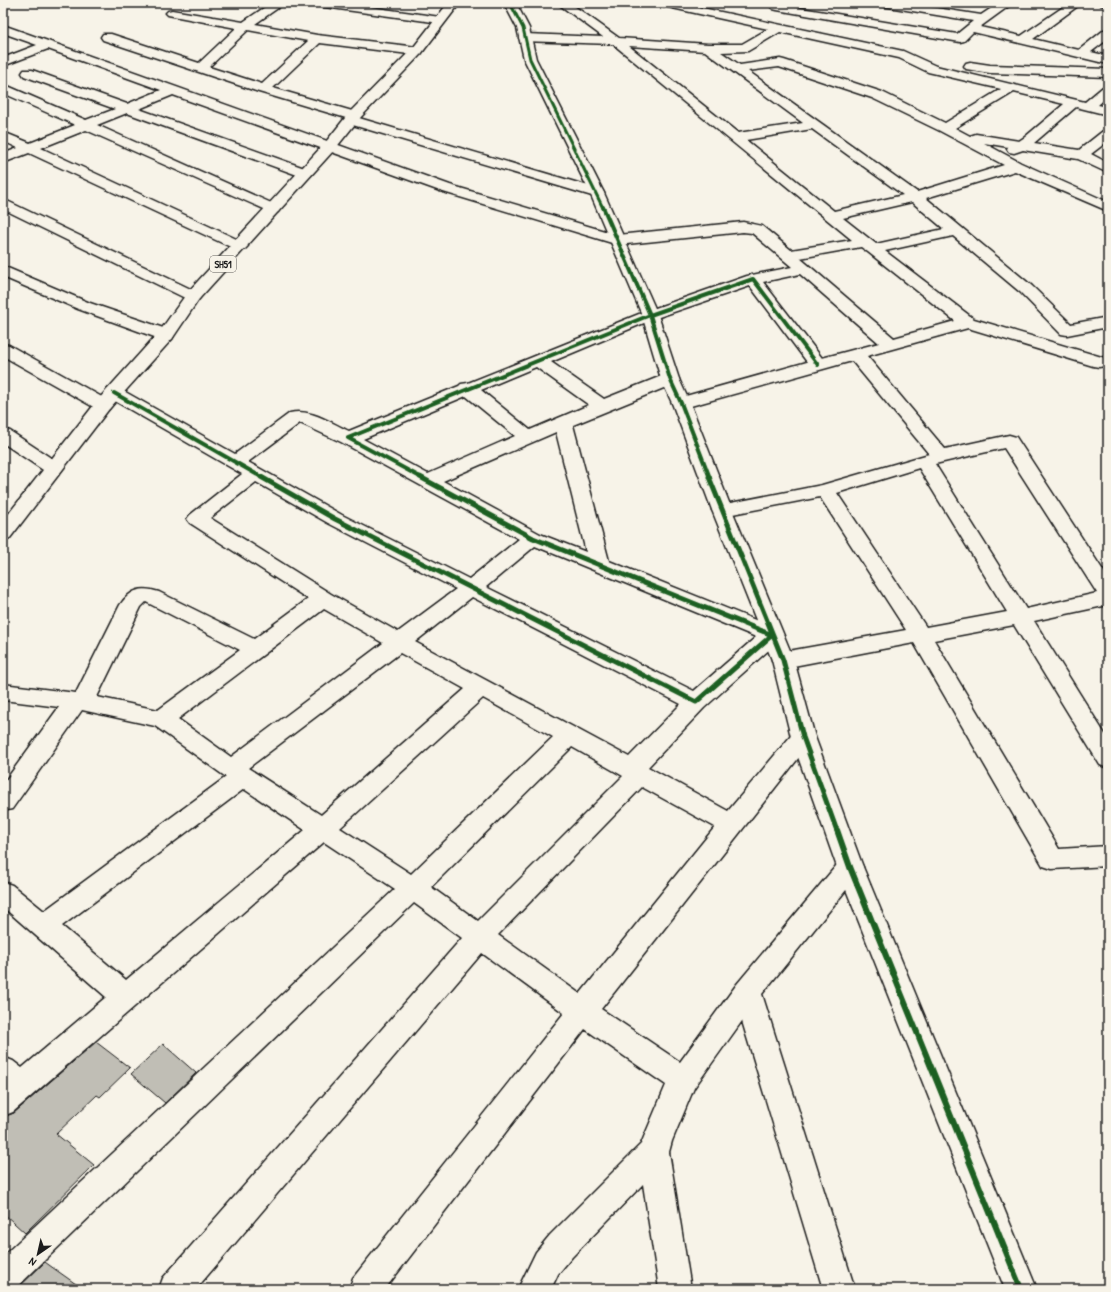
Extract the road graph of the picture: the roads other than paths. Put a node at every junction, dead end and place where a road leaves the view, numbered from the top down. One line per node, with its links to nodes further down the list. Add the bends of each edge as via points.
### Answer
1 (279, 3): 16 (street)
2 (317, 3): 11 (street)
3 (454, 3): 14 (street, SH51)
4 (510, 3): 22 (street, via 523,28)
5 (564, 3): 25 (street)
6 (664, 3): 15 (street)
7 (882, 3): 13 (street)
8 (1007, 3): 13 (street)
9 (1076, 3): 24 (street)
10 (780, 5): 15 (street); 17 (street, via 960,38)
11 (354, 6): 14 (street)
12 (172, 13): 16 (street)
13 (984, 19): 17 (street)
14 (440, 20): 28 (street, SH51)
15 (746, 22): 19 (street)
16 (244, 26): 23 (street); 33 (street)
17 (970, 28): 24 (street)
18 (3, 29): 26 (street)
19 (777, 29): 27 (street, via 744,48); 30 (street)
20 (1108, 33): 29 (street)
21 (107, 37): 33 (street)
22 (525, 38): 25 (street); 64 (street, via 530,59)
23 (317, 39): 28 (street); 39 (street)
24 (1023, 40): 29 (street)
25 (616, 41): 27 (street); 53 (street)
26 (49, 45): 32 (street); 40 (street)
27 (708, 48): 34 (street)
28 (417, 51): 46 (street, SH51)
29 (1082, 54): 31 (street)
30 (909, 58): 36 (street, via 930,58 986,69); 38 (street, via 932,69)
31 (1108, 60)
32 (3, 62)
33 (201, 68): 39 (street)
34 (737, 69): 47 (street); 49 (street, via 780,63 877,95)
35 (28, 73): 44 (street)
36 (1108, 73)
37 (3, 88): 48 (street)
38 (1012, 88): 42 (street); 49 (street)
39 (264, 89): 46 (street)
40 (173, 90): 44 (street); 55 (street)
41 (1108, 90): 43 (street)
42 (1073, 103): 43 (street); 54 (street)
43 (1088, 106): 45 (street)
44 (127, 109): 48 (street); 62 (street)
45 (1108, 111)
46 (353, 118): 55 (street, SH51); 64 (street)
47 (815, 125): 53 (street); 65 (street)
48 (87, 126): 56 (street); 68 (street)
49 (946, 128): 52 (street)
50 (1108, 134): 57 (street)
51 (3, 136): 56 (street)
52 (960, 136): 54 (street); 58 (street)
53 (735, 138): 69 (street)
54 (1021, 145): 57 (street); 58 (street)
55 (330, 146): 62 (street, SH51); 71 (street, via 445,188)
56 (29, 149): 59 (street); 73 (street)
57 (1082, 155): 61 (street); 63 (street)
58 (998, 156): 60 (street)
59 (3, 159)
60 (1016, 166): 63 (street); 65 (street)
61 (1108, 169)
62 (305, 174): 68 (street, SH51)
63 (1035, 174): 67 (street)
64 (597, 193): 71 (street)
65 (915, 197): 69 (street); 70 (street)
66 (3, 203): 78 (street)
67 (1108, 207)
68 (273, 209): 73 (street, SH51)
69 (831, 216): 72 (street)
70 (956, 231): 72 (street); 82 (street, via 1026,289)
71 (617, 240): 74 (street, via 748,228 760,231); 79 (street)
72 (869, 245): 74 (street); 81 (street)
73 (240, 246): 78 (street, SH51)
74 (788, 255): 75 (street)
75 (804, 269): 77 (street); 85 (street)
76 (3, 271): 83 (street, via 84,306)
77 (754, 279): 79 (street); 89 (street)
78 (193, 296): 83 (street, SH51)
79 (650, 315): 88 (street); 91 (street)
80 (1108, 322): 82 (street)
81 (968, 323): 84 (street); 85 (street)
82 (1068, 331): 84 (street); 90 (street)
83 (166, 335): 93 (street, SH51)
84 (1022, 339): 90 (street)
85 (892, 345): 87 (street)
86 (3, 349): 93 (street)
87 (857, 354): 89 (street); 100 (street)
88 (537, 360): 92 (street); 95 (street)
89 (818, 366): 94 (street)
90 (1104, 366)
91 (670, 379): 94 (street); 95 (street)
92 (467, 388): 98 (street); 99 (street)
93 (109, 399): 101 (street); 102 (street, SH51)
94 (681, 403): 106 (street)
95 (602, 406): 96 (street)
96 (563, 423): 98 (street); 109 (street)
97 (3, 435): 102 (street)
98 (528, 437): 104 (street)
99 (348, 438): 101 (street, via 306,418 296,417); 104 (street)
100 (933, 458): 105 (street); 111 (street, via 1009,441); 114 (street)
101 (236, 462): 103 (street)
102 (53, 468): 107 (street, SH51)
103 (255, 473): 110 (street, via 335,519); 113 (street, via 197,519)
104 (428, 481): 108 (street)
105 (825, 490): 106 (street); 116 (street)
106 (722, 510): 115 (street)
107 (5, 526)
108 (533, 538): 109 (street); 110 (street)
109 (600, 565): 115 (street)
110 (471, 588): 117 (street); 123 (street)
111 (1108, 594)
112 (1108, 598): 114 (street)
113 (323, 599): 117 (street); 118 (street)
114 (1020, 617): 116 (street); 127 (street)
115 (772, 635): 119 (street); 123 (street)
116 (920, 636): 119 (street); 133 (street, via 1052,859)
117 (398, 642): 120 (street); 129 (street)
118 (256, 649): 122 (street, via 148,595 140,596 131,605); 124 (street)
119 (783, 660): 126 (street)
120 (481, 687): 125 (street); 132 (street)
121 (3, 692): 122 (street)
122 (80, 702): 124 (street); 130 (street)
123 (696, 702): 128 (street)
124 (162, 719): 129 (street)
125 (569, 736): 128 (street); 135 (street)
126 (803, 737): 131 (street); 134 (street)
127 (1108, 759)
128 (635, 772): 131 (street); 138 (street)
129 (237, 773): 132 (street); 137 (street)
130 (3, 802)
131 (731, 824): 141 (street)
132 (322, 829): 135 (street); 140 (street)
133 (1108, 856)
134 (850, 868): 139 (street); 151 (street)
135 (413, 888): 138 (street); 145 (street)
136 (3, 892): 137 (street)
137 (43, 926): 140 (street)
138 (480, 936): 141 (street); 146 (street)
139 (747, 992): 142 (street); 150 (street)
140 (126, 997): 143 (street)
141 (582, 1011): 142 (street); 147 (street)
142 (683, 1080): 144 (street)
143 (10, 1086)
144 (654, 1152): 148 (street, via 561,1246 547,1263); 149 (street)
145 (3, 1278)
146 (175, 1289)
147 (365, 1289)
148 (534, 1289)
149 (675, 1289)
150 (839, 1289)
151 (1021, 1289)

